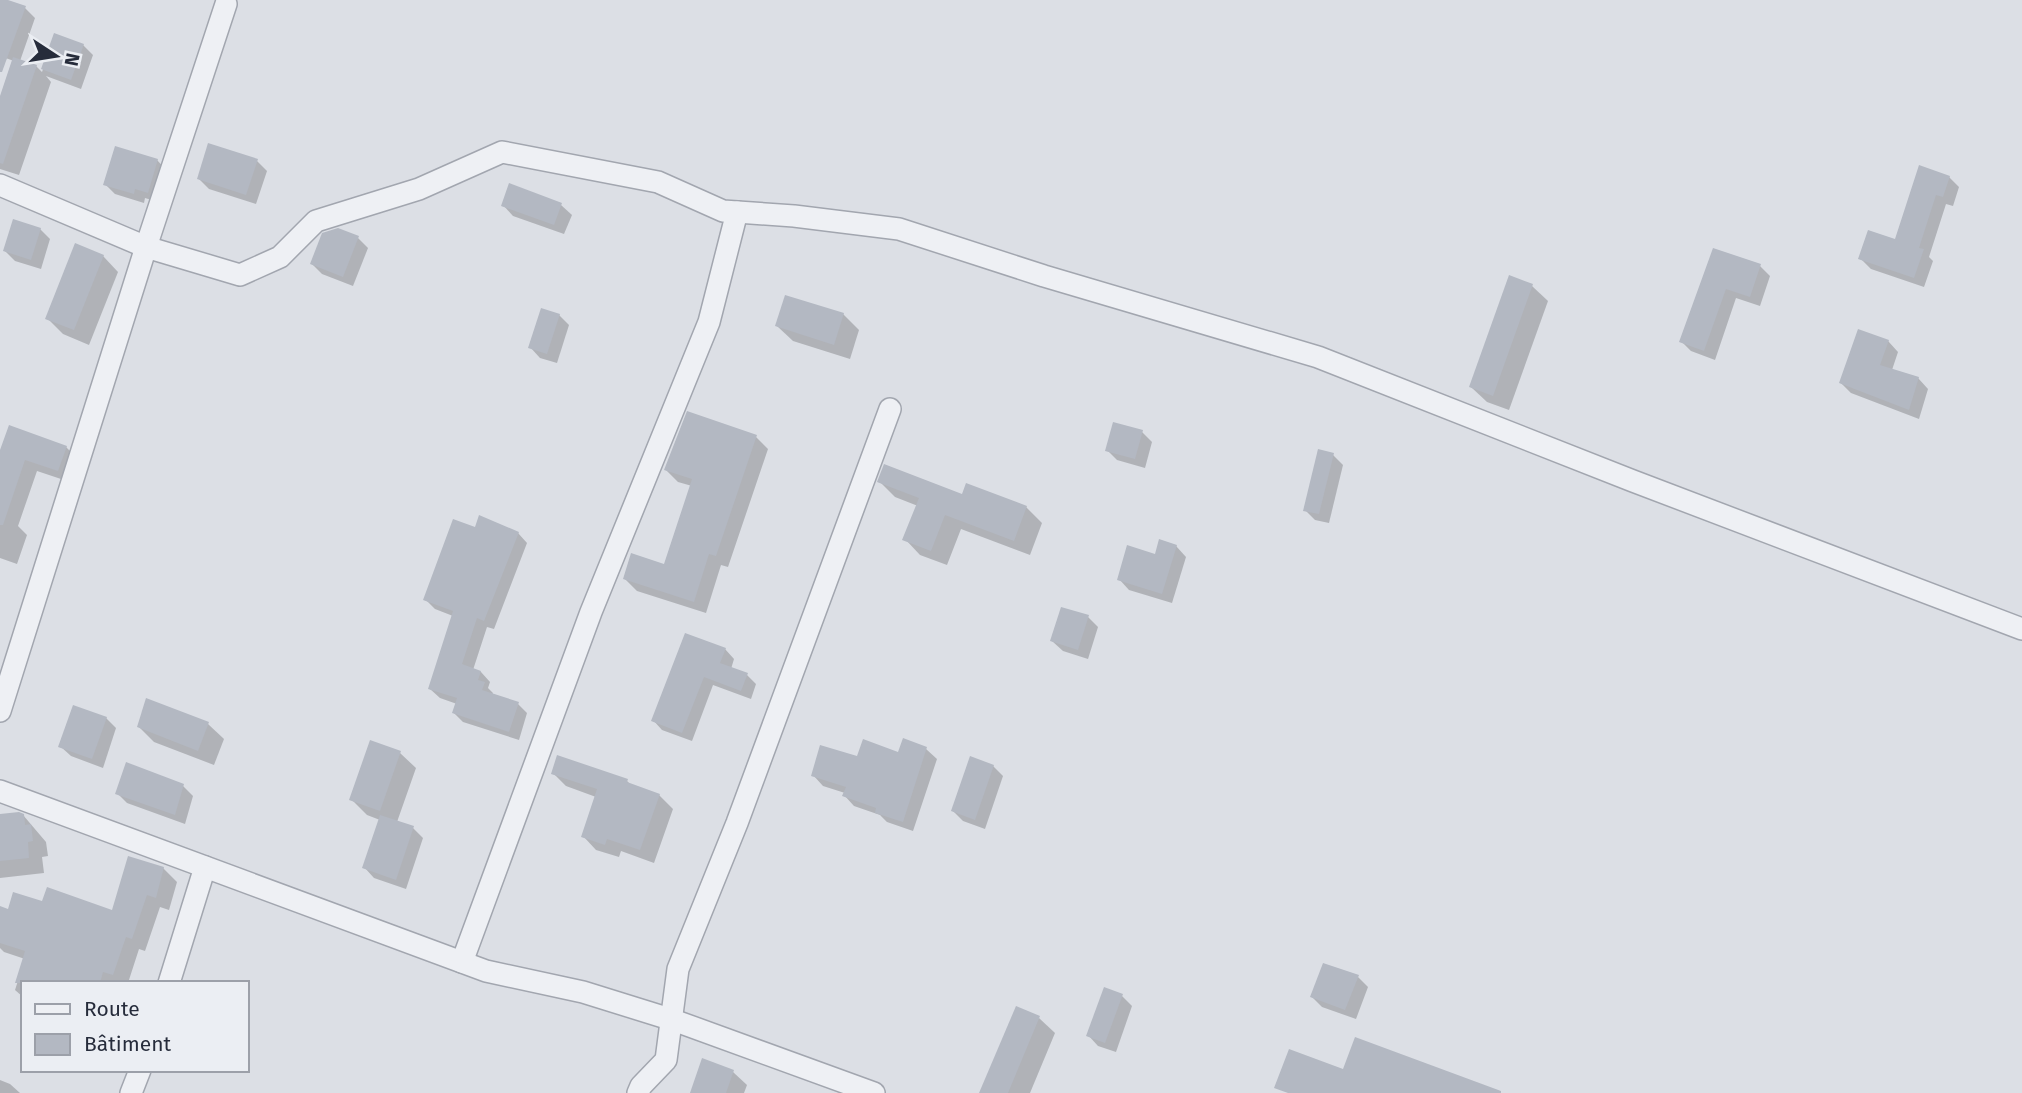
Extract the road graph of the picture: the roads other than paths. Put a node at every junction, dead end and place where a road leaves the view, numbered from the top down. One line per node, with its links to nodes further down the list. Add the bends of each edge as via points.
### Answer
1 (226, 4): 4 (street)
2 (0, 185): 4 (street)
3 (737, 212): 4 (street, via 723,211 658,182 502,152 419,190 316,221 280,257 240,275); 6 (street, via 899,229 1318,357); 10 (street, via 709,323 591,612)
4 (146, 247): 7 (street)
5 (890, 409): 12 (street, via 737,823 678,968)
6 (2022, 629)
7 (0, 711)
8 (0, 791): 9 (street)
9 (205, 867): 10 (street); 11 (street)
10 (462, 962): 12 (street)
11 (170, 981)
12 (673, 1020): 15 (street, via 666,1060); 16 (street)
13 (139, 1072): 14 (street)
14 (131, 1093)
15 (638, 1093)
16 (874, 1093)

